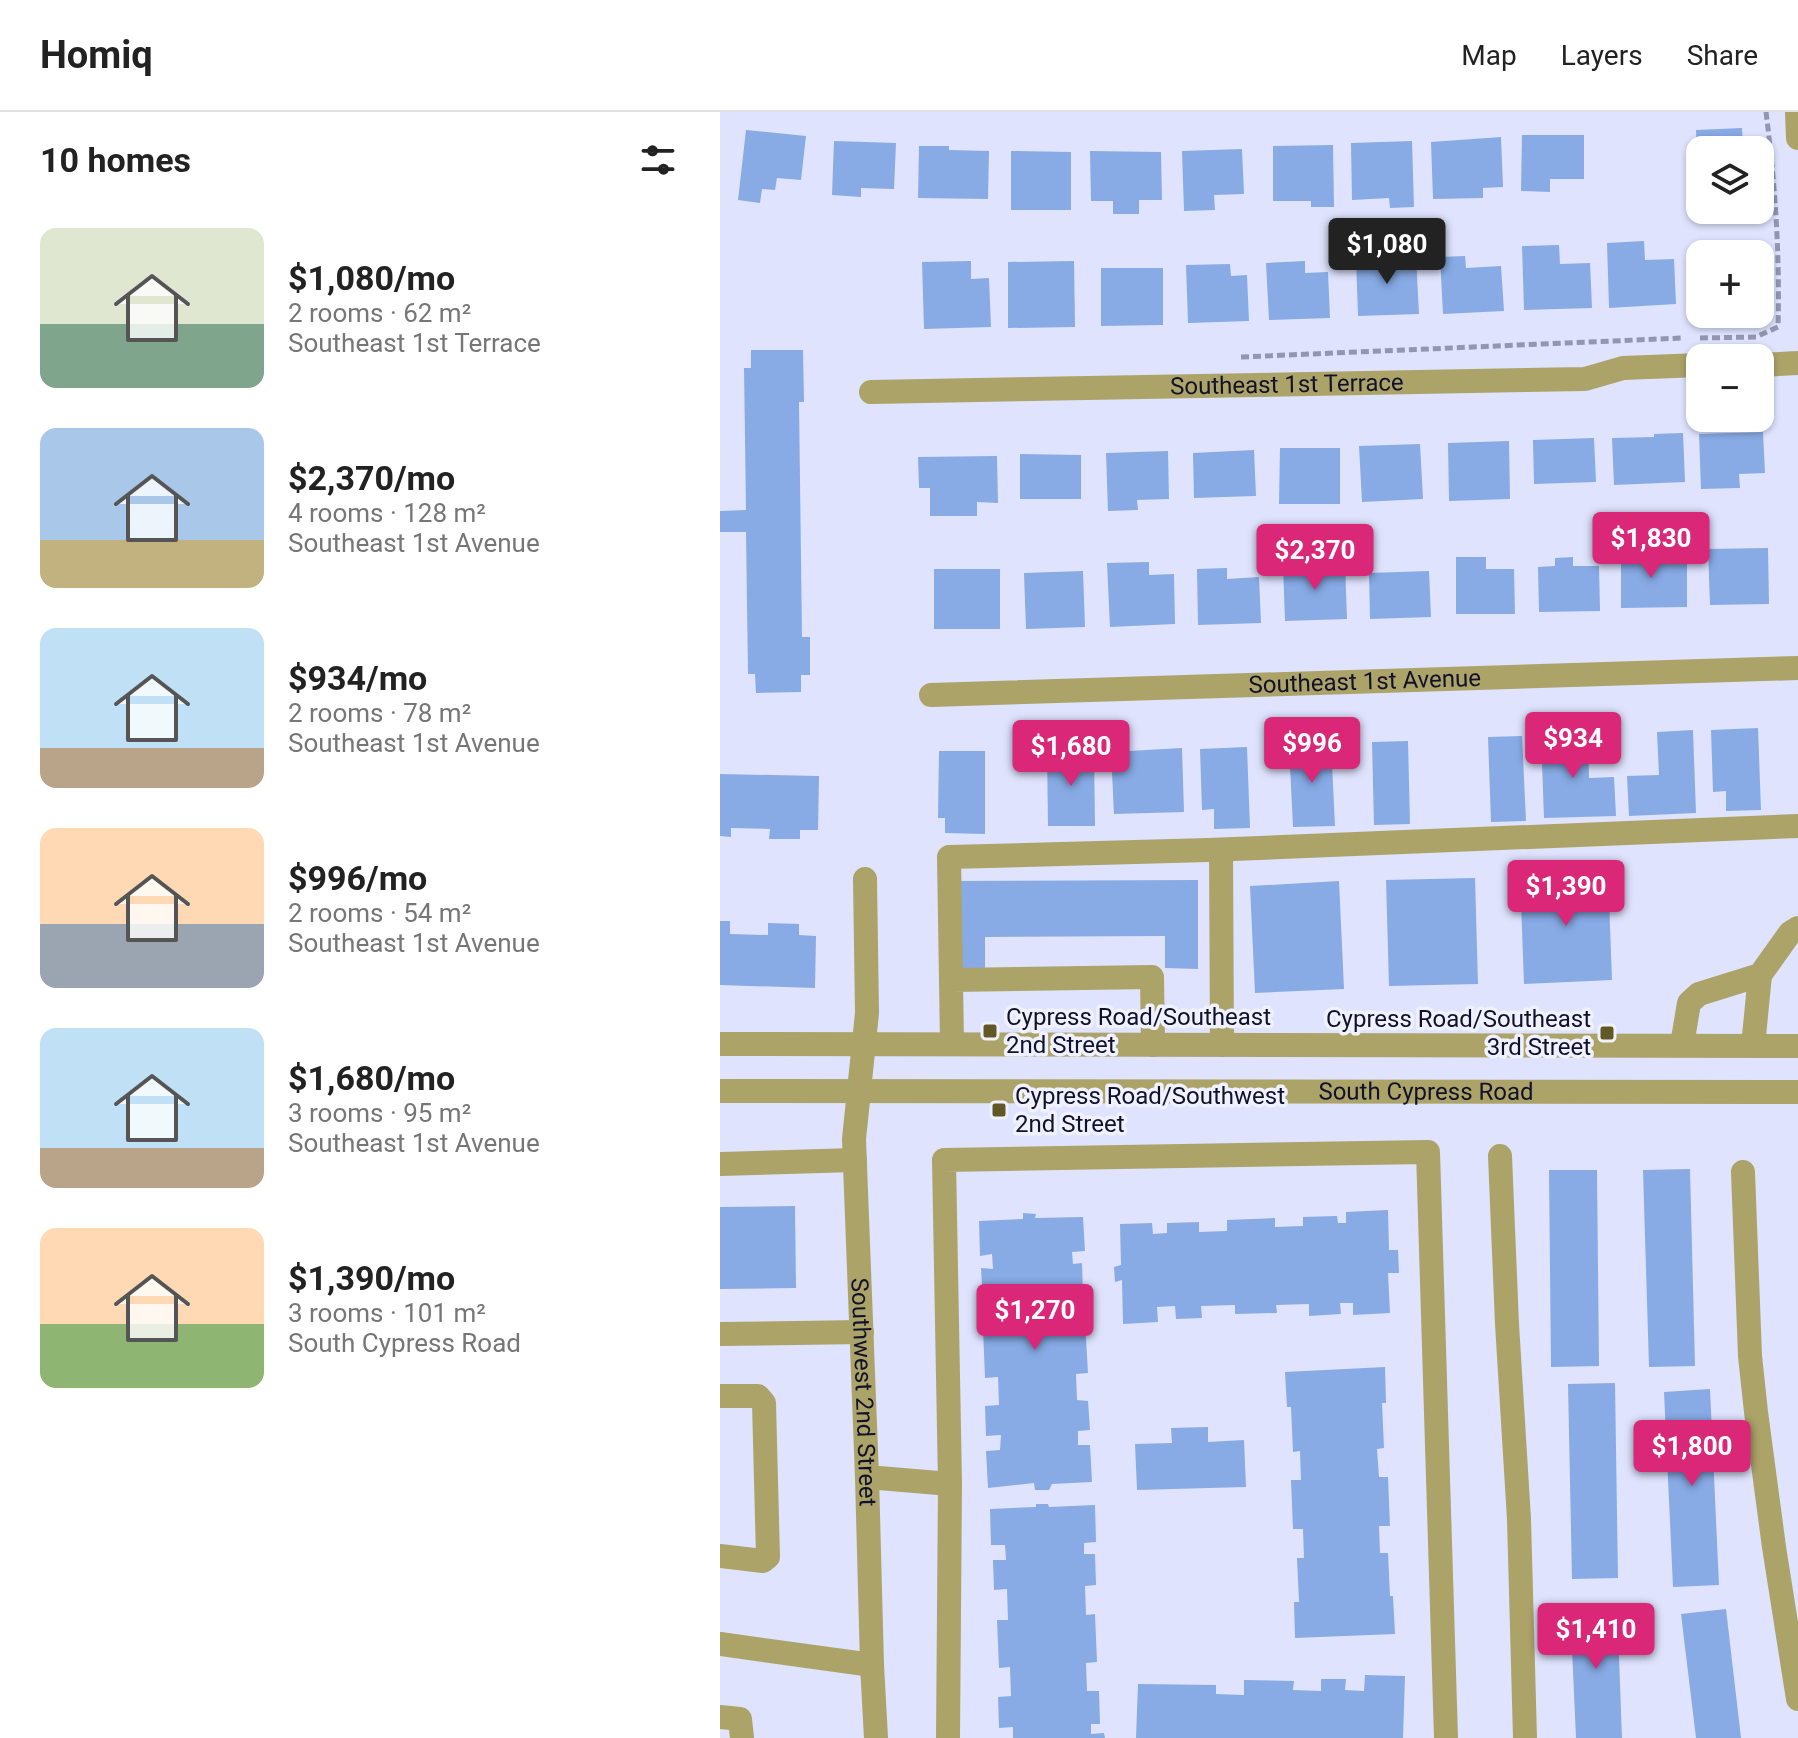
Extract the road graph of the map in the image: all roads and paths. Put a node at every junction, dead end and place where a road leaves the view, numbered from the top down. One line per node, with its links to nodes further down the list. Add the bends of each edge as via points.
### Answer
1 (1766, 112): 4 (path, via 1774,171 1778,327 1756,337)
2 (1797, 112): 3 (street)
3 (1798, 138)
4 (1229, 358)
5 (1798, 363): 6 (street)
6 (1774, 364)
7 (1686, 366): 8 (street, Southeast 1st Terrace, via 1623,368 1585,379)
8 (871, 392)
9 (1798, 668): 10 (street, Southeast 1st Avenue)
10 (931, 695)
11 (1798, 826): 12 (street)
12 (1221, 850): 16 (street, via 949,857); 21 (street)
13 (865, 879): 19 (street)
14 (1798, 928): 15 (street)
15 (1760, 975): 22 (street, via 1699,994 1689,1003); 23 (street)
16 (951, 980): 18 (street); 20 (street, via 1152,977)
17 (720, 1044): 19 (street, South Cypress Road)
18 (952, 1044): 19 (street, South Cypress Road); 20 (street, South Cypress Road)
19 (864, 1045): 26 (street, Southwest 2nd Street)
20 (1153, 1045): 21 (street, South Cypress Road)
21 (1222, 1045): 22 (street, South Cypress Road)
22 (1682, 1045): 23 (street, South Cypress Road)
23 (1753, 1046): 24 (street, South Cypress Road)
24 (1798, 1046)
25 (720, 1091): 26 (street, South Cypress Road)
26 (859, 1091): 27 (street, South Cypress Road); 29 (street, Southwest 2nd Street)
27 (1798, 1092)
28 (1500, 1156): 46 (street)
29 (855, 1160): 30 (street); 32 (street, Southwest 2nd Street)
30 (720, 1164)
31 (1743, 1172): 40 (street, via 1750,1356)
32 (862, 1332): 33 (street); 35 (street, Southwest 2nd Street)
33 (720, 1334)
34 (720, 1396): 37 (street, via 758,1396 764,1403 768,1557 763,1561)
35 (867, 1477): 36 (street); 39 (street, Southwest 2nd Street)
36 (950, 1484): 44 (street); 45 (street, via 944,1160 1428,1152)
37 (720, 1556)
38 (720, 1644): 39 (street)
39 (872, 1665): 43 (street, Southwest 2nd Street)
40 (1798, 1699)
41 (720, 1717): 42 (street, via 740,1719)
42 (742, 1738)
43 (876, 1738)
44 (948, 1738)
45 (1446, 1738)
46 (1525, 1738)

